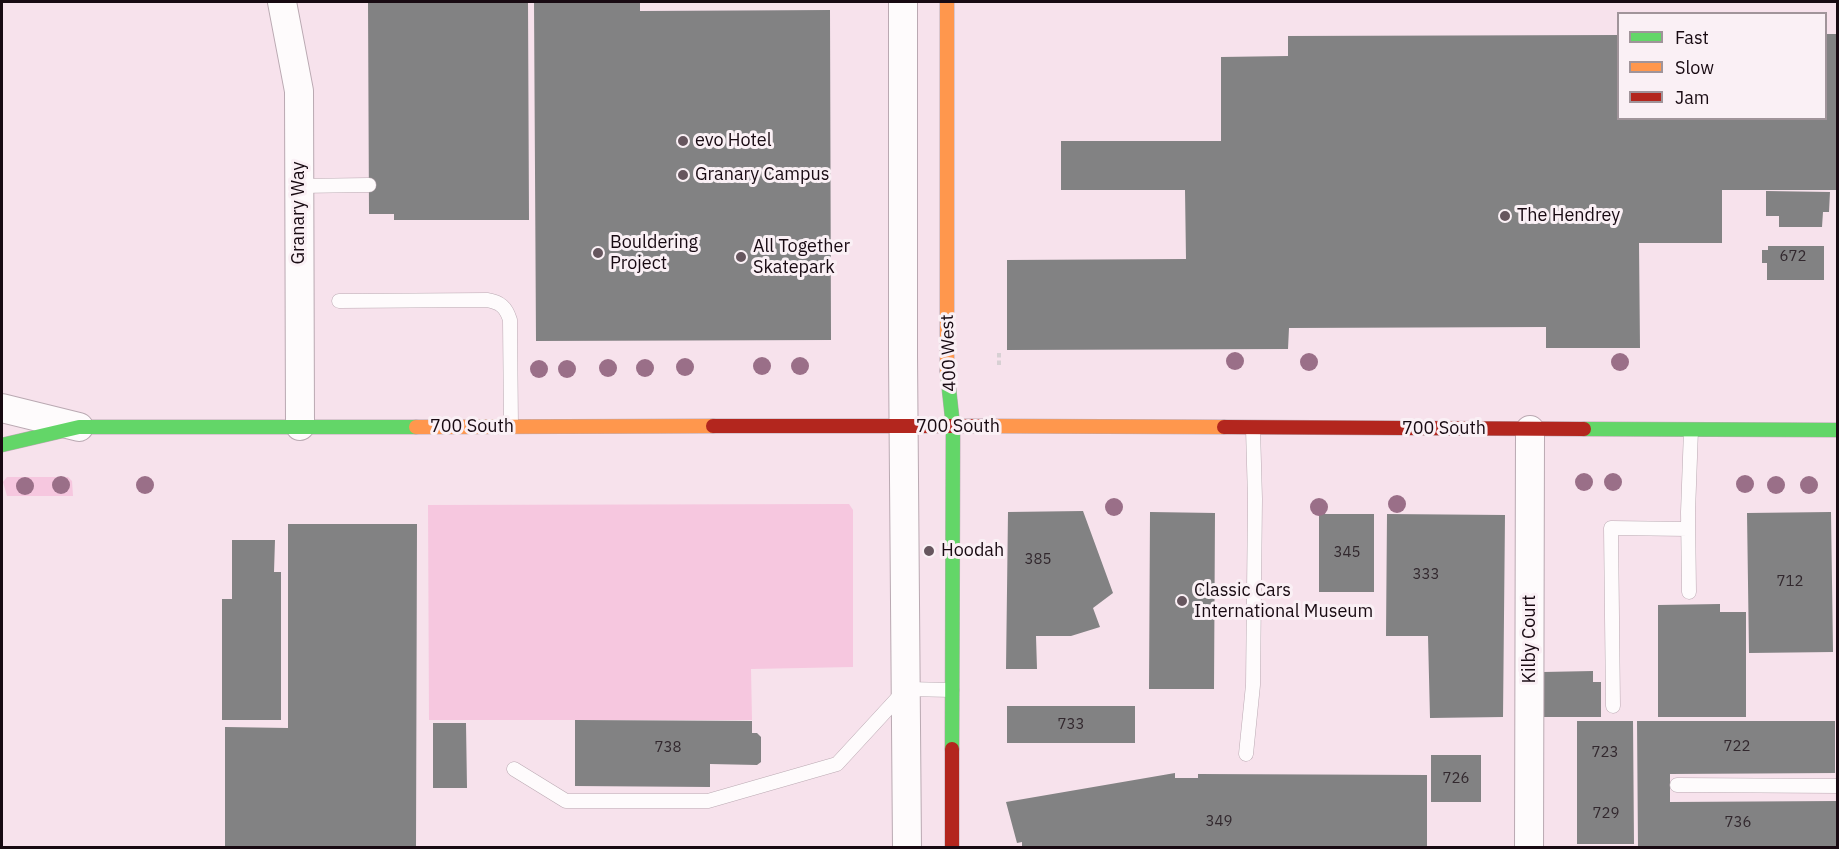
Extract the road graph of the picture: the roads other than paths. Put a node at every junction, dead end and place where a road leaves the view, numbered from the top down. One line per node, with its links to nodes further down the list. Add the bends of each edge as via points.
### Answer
1 (282, 2): 5 (street, Granary Way, via 299,91)
2 (903, 2): 12 (street)
3 (947, 2): 9 (street, 400 West, via 947,372)
4 (369, 185): 5 (lane)
5 (298, 186): 8 (street, Granary Way)
6 (339, 301): 11 (lane, via 487,300 502,305 510,320)
7 (2, 408): 10 (street, 700 South)
8 (300, 426): 10 (street, 700 South); 11 (street, 700 South)
9 (953, 426): 12 (street, 700 South); 13 (street, 700 South); 21 (street, 400 West)
10 (79, 427): 17 (street, 700 South)
11 (511, 427): 12 (street, 700 South)
12 (904, 427): 20 (street)
13 (1254, 429): 14 (street, 700 South); 23 (lane, via 1254,685)
14 (1530, 430): 15 (street, 700 South); 29 (street, Kilby Court)
15 (1691, 430): 16 (street, 700 South); 18 (lane)
16 (1838, 430)
17 (2, 445)
18 (1688, 529): 19 (lane); 22 (lane, via 1611,528)
19 (1689, 592)
20 (906, 690): 21 (lane); 24 (lane, via 837,764 708,801 567,801); 27 (street)
21 (952, 690): 28 (street, 400 West)
22 (1613, 706)
23 (1246, 754)
24 (514, 769)
25 (1677, 785): 26 (lane)
26 (1838, 786)
27 (907, 848)
28 (952, 848)
29 (1529, 848)

